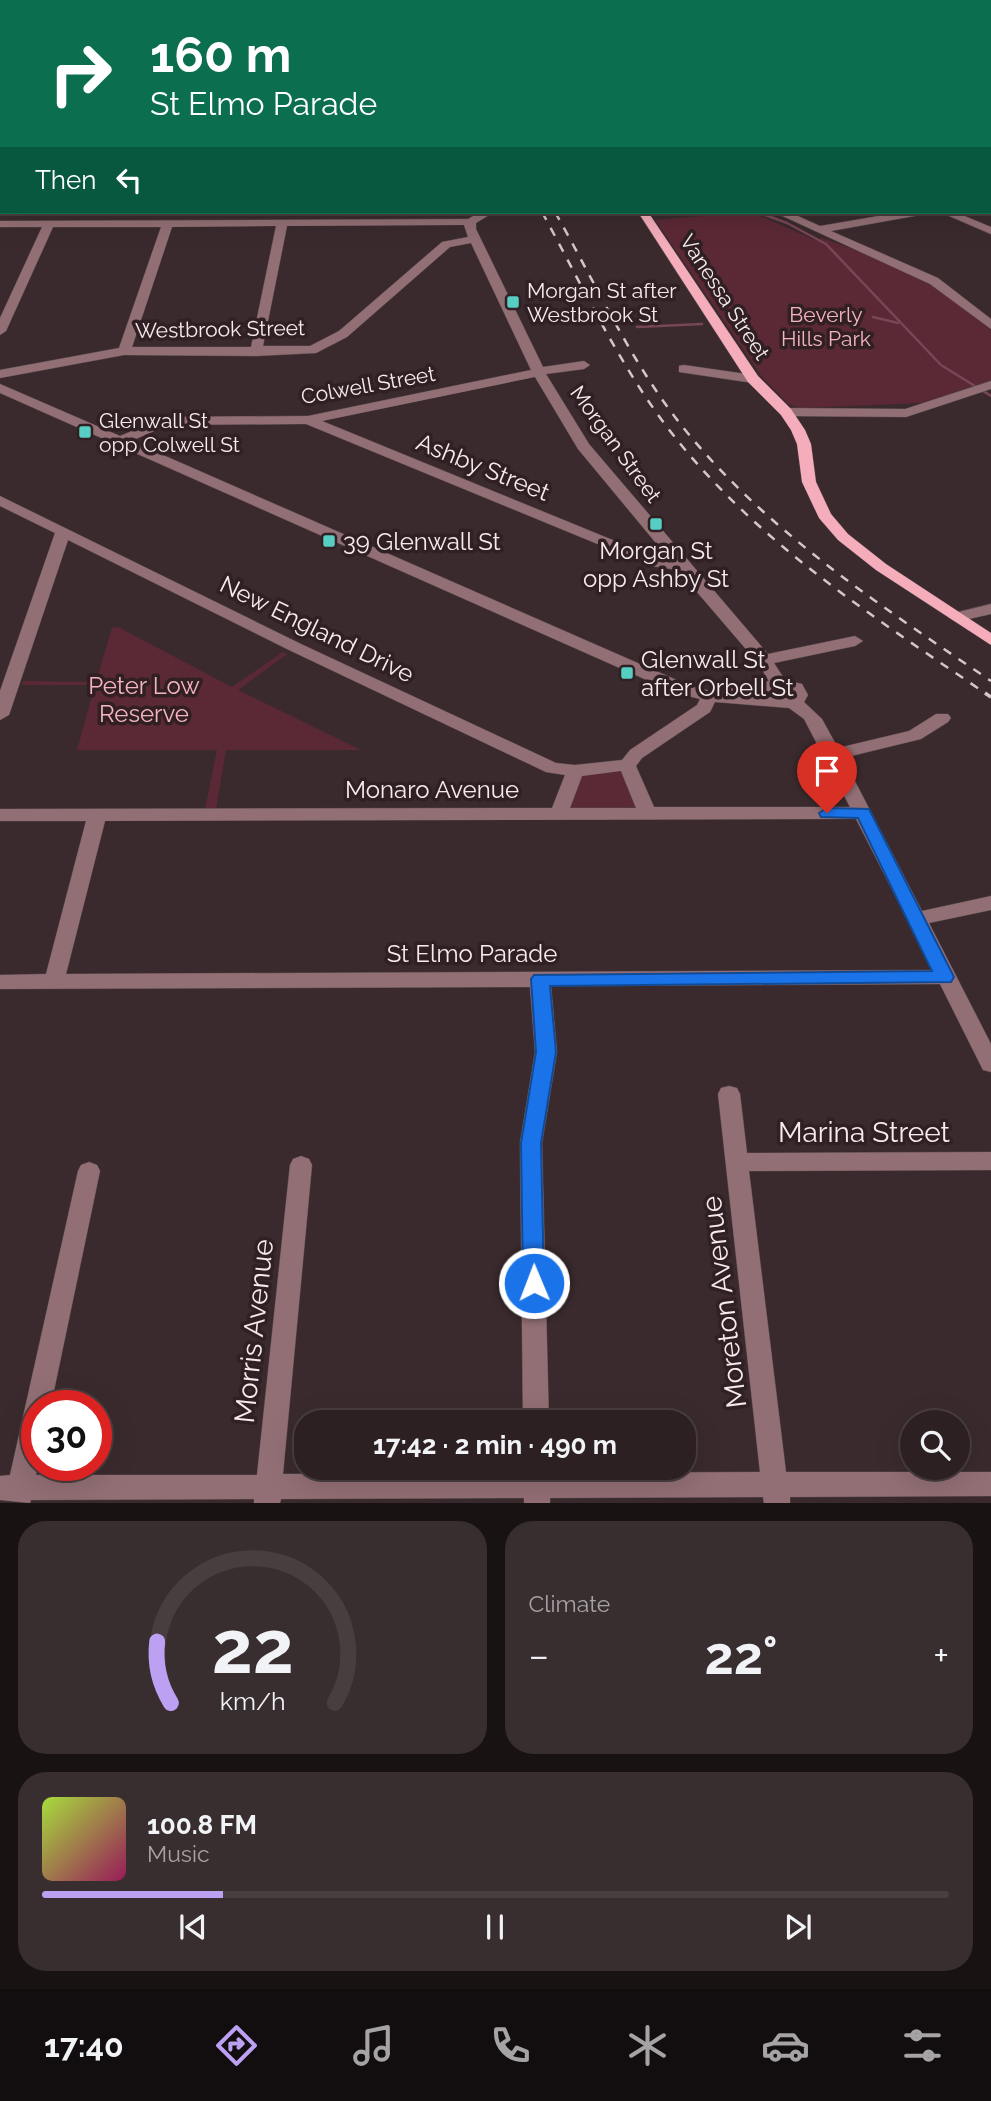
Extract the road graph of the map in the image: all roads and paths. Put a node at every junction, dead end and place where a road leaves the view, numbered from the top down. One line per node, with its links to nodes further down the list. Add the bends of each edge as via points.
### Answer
1 (484, 214): 8 (street)
2 (644, 214): 22 (main road, Vanessa Street)
3 (785, 214): 11 (street)
4 (908, 214): 11 (street)
5 (951, 214): 12 (street)
6 (168, 222): 7 (street); 10 (street); 16 (street)
7 (282, 222): 8 (street); 17 (street)
8 (470, 222): 13 (street, Morgan Street)
9 (0, 224): 10 (street)
10 (49, 224): 15 (street)
11 (821, 229): 14 (street, via 934,281)
12 (991, 231)
13 (475, 239): 17 (street, Westbrook Street, via 446,244 343,334 312,350); 20 (street, Morgan Street)
14 (991, 325)
15 (0, 331)
16 (124, 351): 17 (street, Westbrook Street); 21 (street, Westbrook Street)
17 (256, 352)
18 (584, 365): 20 (street, Colwell Street)
19 (684, 369): 22 (street)
20 (538, 373): 26 (street, Colwell Street); 31 (street, Morgan Street, via 602,471)
21 (5, 374)
22 (753, 379): 25 (main road, Vanessa Street)
23 (987, 386): 25 (street, via 906,413)
24 (0, 388): 27 (street)
25 (786, 412): 36 (main road, Vanessa Street, via 804,444 814,498 834,527 881,567)
26 (308, 420): 27 (street, Colwell Street, via 166,421); 32 (street, Ashby Street)
27 (119, 441): 41 (street)
28 (0, 500): 29 (street, New England Drive)
29 (63, 532): 30 (street, New England Drive); 33 (street)
30 (91, 545): 33 (street); 46 (street, New England Drive, via 518,753 552,768)
31 (670, 551): 32 (street); 34 (street, Morgan Street)
32 (642, 557): 34 (street, Ashby Street)
33 (54, 558): 42 (street)
34 (683, 566): 39 (street, Morgan Street)
35 (991, 609): 36 (street)
36 (956, 617): 37 (main road, Vanessa Street)
37 (991, 640)
38 (855, 641): 39 (street)
39 (764, 660): 40 (street, Morgan Street)
40 (780, 694): 41 (street); 44 (street, Morgan Street, via 810,715)
41 (709, 698): 45 (street, via 698,713 636,754)
42 (0, 715)
43 (942, 718): 44 (street, via 915,735)
44 (832, 755): 48 (street, Morgan Street)
45 (627, 765): 46 (street, New England Drive); 47 (street)
46 (575, 771): 49 (street)
47 (647, 813): 48 (street, Monaro Avenue); 49 (street, Monaro Avenue)
48 (863, 813): 53 (street, Morgan Street)
49 (559, 814): 51 (street, Monaro Avenue)
50 (0, 815): 51 (street, Monaro Avenue)
51 (97, 815): 57 (street)
52 (991, 902): 53 (street)
53 (916, 919): 54 (street, Morgan Street)
54 (945, 977): 55 (street, St Elmo Parade); 58 (street, Morgan Street)
55 (540, 979): 57 (street, St Elmo Parade); 65 (street, via 546,1052 531,1143)
56 (0, 982): 57 (street, St Elmo Parade)
57 (54, 982)
58 (991, 1064)
59 (729, 1094): 61 (street, Moreton Avenue)
60 (991, 1161): 61 (street, Marina Street)
61 (737, 1162): 70 (street, Moreton Avenue)
62 (301, 1165): 71 (street, Morris Avenue)
63 (89, 1171): 64 (street)
64 (41, 1390)
65 (536, 1410)
66 (21, 1462): 69 (street)
67 (991, 1483): 70 (street)
68 (537, 1486): 70 (street); 71 (street)
69 (12, 1493): 71 (street)
70 (776, 1494)
71 (268, 1495)

